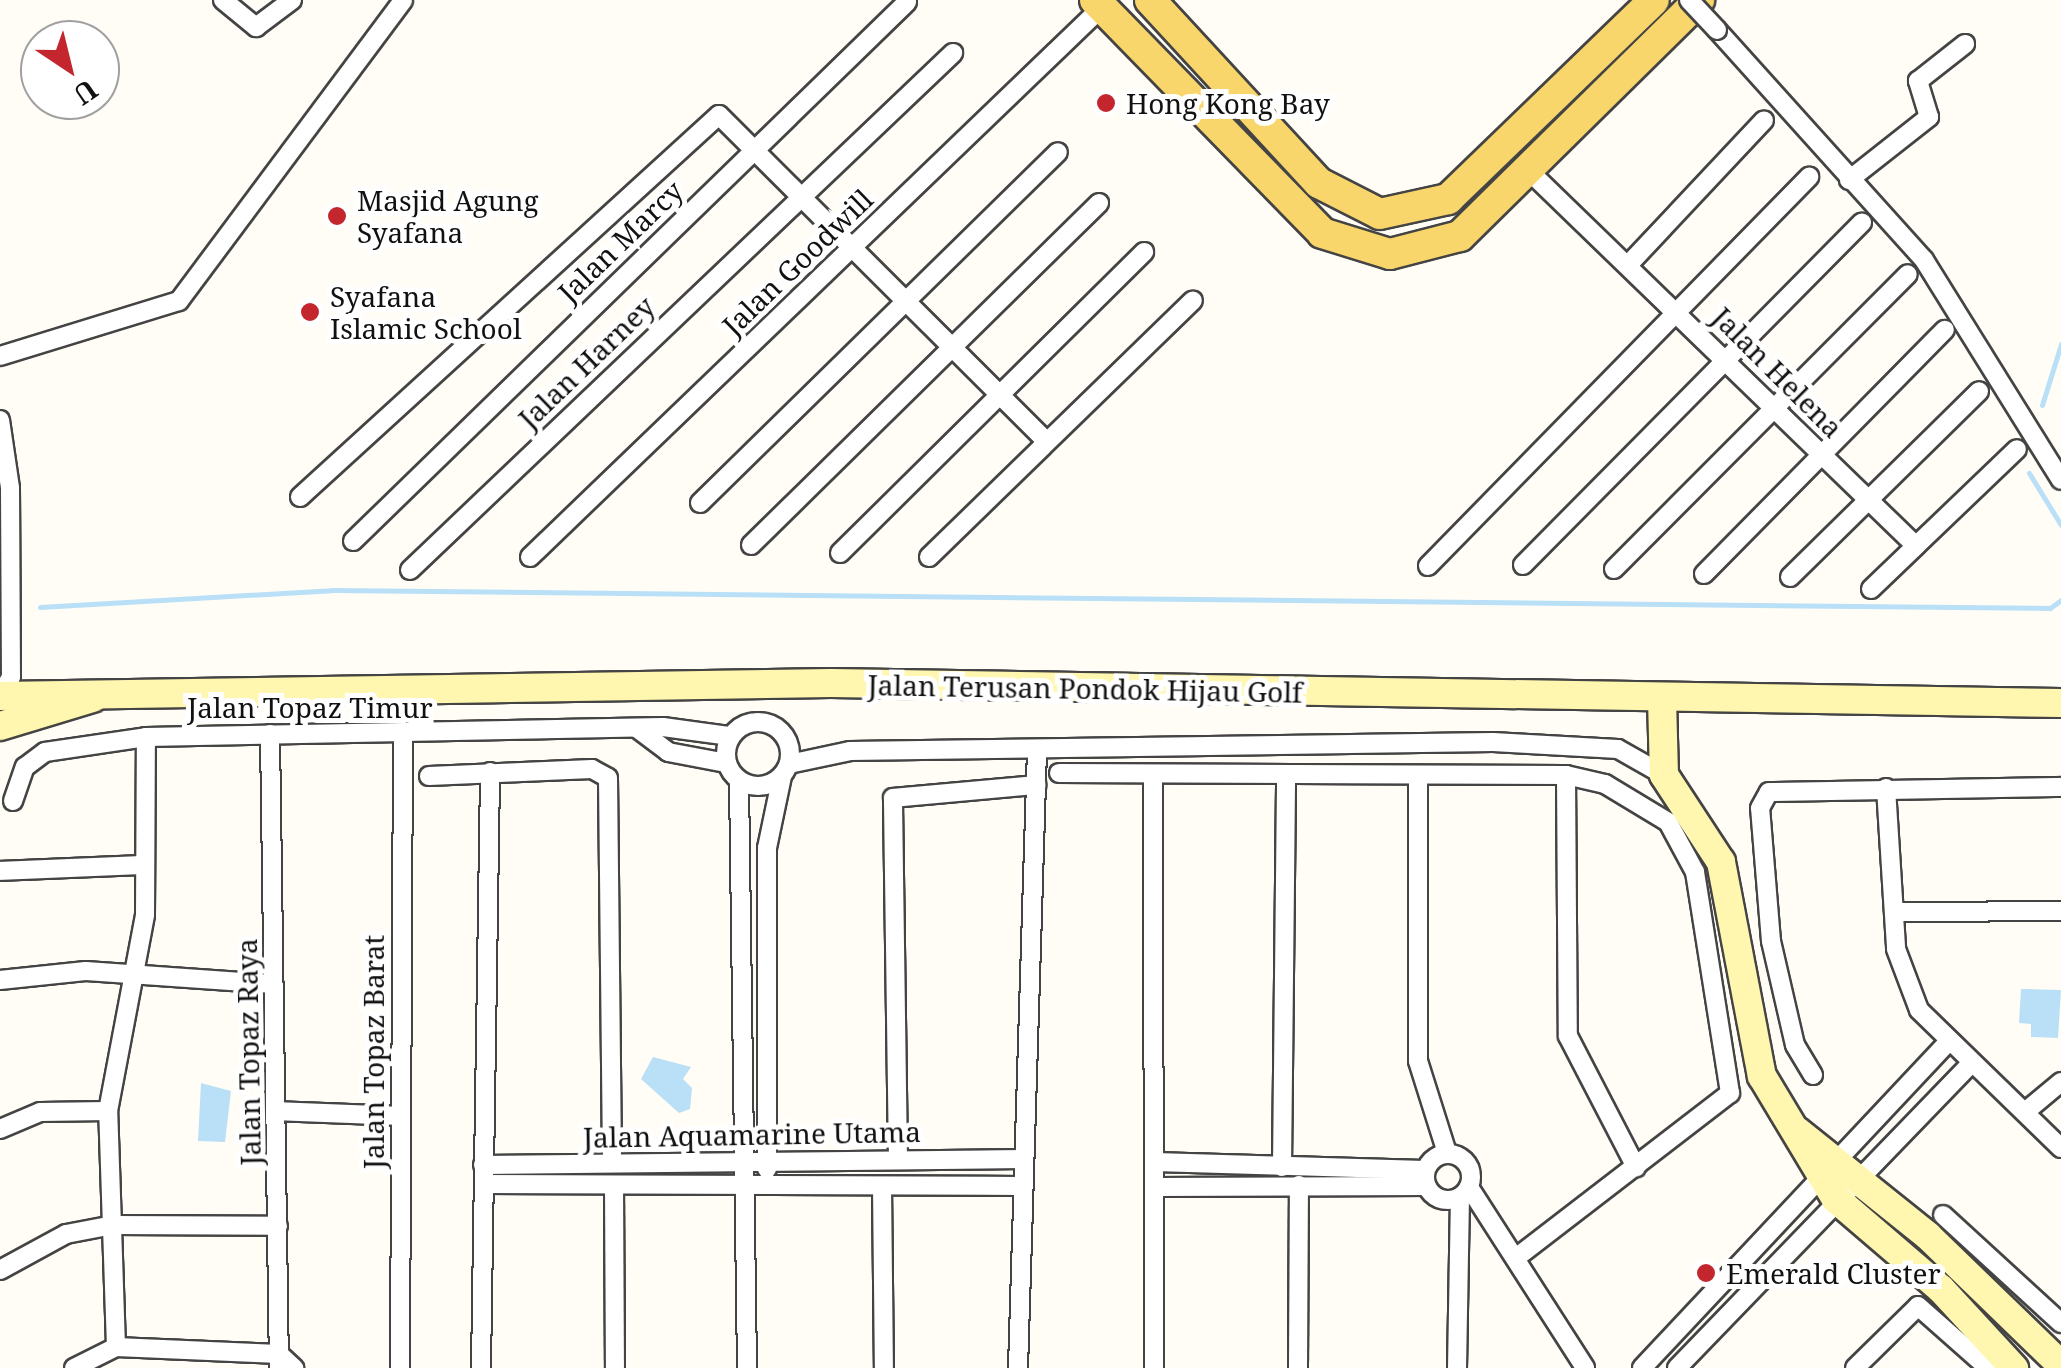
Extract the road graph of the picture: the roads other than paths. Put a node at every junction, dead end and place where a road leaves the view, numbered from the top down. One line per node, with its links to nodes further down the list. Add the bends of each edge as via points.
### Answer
1 (223, 0): 2 (street, via 252,26 272,20)
2 (292, 0)
3 (403, 0): 30 (street, via 179,301)
4 (1150, 0): 5 (main road, via 1336,196 1380,214 1448,199)
5 (1654, 0)
6 (1688, 0): 17 (street, bridge)
7 (1700, 0): 15 (main road)
8 (907, 2): 13 (street, Jalan Marcy)
9 (1102, 2): 15 (main road, via 1288,200 1342,246 1416,252 1460,236); 21 (street, Jalan Goodwill)
10 (1965, 44): 17 (street, via 1918,81 1929,117)
11 (952, 53): 18 (street, Jalan Harney)
12 (1764, 120): 23 (street)
13 (755, 149): 18 (street); 40 (street, via 711,117); 43 (street, Jalan Marcy)
14 (1058, 152): 26 (street)
15 (1528, 170): 23 (street, Jalan Helena)
16 (1809, 177): 27 (street)
17 (1849, 180): 39 (street, via 1875,196 1924,260)
18 (801, 195): 21 (street); 52 (street, Jalan Harney)
19 (1099, 203): 29 (street)
20 (1862, 224): 31 (street)
21 (852, 247): 26 (street); 48 (street, Jalan Goodwill)
22 (1144, 252): 33 (street)
23 (1629, 264): 27 (street, Jalan Helena)
24 (1908, 274): 34 (street)
25 (1192, 300): 36 (street)
26 (906, 301): 29 (street); 42 (street)
27 (1678, 312): 31 (street, Jalan Helena); 50 (street)
28 (1945, 330): 38 (street)
29 (952, 348): 33 (street); 44 (street)
30 (0, 356)
31 (1727, 360): 34 (street, Jalan Helena); 49 (street)
32 (1979, 391): 41 (street)
33 (999, 394): 36 (street); 46 (street)
34 (1775, 407): 38 (street, Jalan Helena); 51 (street)
35 (0, 420): 57 (street, via 10,488 11,678)
36 (1046, 441): 47 (street)
37 (2016, 449): 45 (street)
38 (1822, 454): 41 (street, Jalan Helena); 53 (street)
39 (2061, 480)
40 (300, 497)
41 (1869, 500): 45 (street, Jalan Helena); 54 (street)
42 (700, 504)
43 (352, 540)
44 (751, 546)
45 (1916, 546): 55 (street)
46 (840, 552)
47 (929, 557)
48 (530, 558)
49 (1523, 564)
50 (1428, 566)
51 (1614, 569)
52 (410, 570)
53 (1704, 574)
54 (1790, 577)
55 (1872, 589)
56 (109, 693): 57 (main road, Jalan Terusan Pondok Hijau Golf); 58 (main road, Jalan Terusan Pondok Hijau Golf, via 831,683); 60 (main road, Jalan Terusan Pondok Hijau Golf)
57 (0, 696)
58 (1670, 699): 59 (main road, Jalan Terusan Pondok Hijau Golf); 79 (main road)
59 (2061, 703)
60 (0, 726)
61 (638, 729): 63 (street, Jalan Topaz Timur); 64 (street, Jalan Topaz Timur); 69 (street, via 668,752)
62 (270, 734): 63 (street, Jalan Topaz Timur); 65 (street, Jalan Topaz Timur); 90 (street, Jalan Topaz Raya)
63 (404, 736): 98 (street, Jalan Topaz Barat)
64 (730, 736): 66 (street, via 765,722); 69 (street)
65 (146, 737): 83 (street, Jalan Topaz Timur, via 44,752 25,767); 84 (street)
66 (789, 744): 68 (street); 70 (street)
67 (1037, 750): 68 (street); 79 (street, via 1580,745 1618,749); 80 (street)
68 (814, 754): 70 (street)
69 (728, 763): 78 (street)
70 (785, 770): 78 (street, via 761,786); 105 (street, via 767,848)
71 (490, 772): 74 (street); 107 (street, via 592,770 610,783); 110 (street)
72 (1059, 773): 75 (street)
73 (1566, 775): 76 (street); 109 (street, via 1568,1036); 109 (street, via 1639,802 1683,840 1732,1079 1716,1110)
74 (429, 776)
75 (1152, 776): 77 (street); 106 (street)
76 (1418, 776): 77 (street); 101 (street, via 1418,1061)
77 (1286, 778): 108 (street)
78 (740, 781): 104 (street)
79 (1673, 783): 112 (main road, via 1721,862 1762,1076)
80 (1036, 785): 102 (street); 103 (street, via 896,795)
81 (2061, 787): 82 (street)
82 (1886, 788): 87 (street); 93 (street, via 1777,788 1760,808 1780,996)
83 (13, 801)
84 (145, 865): 85 (street); 88 (street)
85 (0, 871)
86 (2061, 911): 87 (street)
87 (1894, 912): 91 (street, via 1902,972)
88 (134, 976): 89 (street, via 46,971); 90 (street); 95 (street)
89 (0, 980)
90 (274, 984): 96 (street, Jalan Topaz Raya)
91 (1948, 1042): 92 (street); 112 (street)
92 (1972, 1062): 97 (street); 112 (street)
93 (1813, 1075)
94 (2061, 1082): 97 (street)
95 (108, 1111): 99 (street, via 40,1112); 122 (street)
96 (276, 1111): 98 (street); 123 (street, Jalan Topaz Raya)
97 (2026, 1112): 100 (street)
98 (400, 1116): 132 (street, Jalan Topaz Barat)
99 (0, 1129)
100 (2061, 1148)
101 (1447, 1153): 111 (street); 120 (street, via 1466,1161)
102 (1023, 1159): 103 (street, Jalan Aquamarine Utama); 117 (street)
103 (898, 1160): 105 (street, Jalan Aquamarine Utama)
104 (746, 1162): 105 (street, Jalan Aquamarine Utama); 107 (street, Jalan Aquamarine Utama); 114 (street)
105 (767, 1162): 115 (street)
106 (1154, 1162): 108 (street); 118 (street)
107 (612, 1164): 110 (street, Jalan Aquamarine Utama)
108 (1282, 1167): 111 (street)
109 (1636, 1167): 124 (street)
110 (483, 1174): 113 (street, Jalan Aquamarine Utama); 133 (street)
111 (1426, 1178): 119 (street); 120 (street, via 1437,1198)
112 (1838, 1179): 129 (main road); 142 (street); 143 (street); 146 (main road)
113 (614, 1184): 114 (street, Jalan Aquamarine Utama); 134 (street)
114 (746, 1185): 115 (street, Jalan Aquamarine Utama); 135 (street)
115 (767, 1185): 116 (street, Jalan Aquamarine Utama)
116 (882, 1186): 117 (street, Jalan Aquamarine Utama); 136 (street)
117 (1021, 1186): 137 (street)
118 (1156, 1186): 119 (street); 138 (street)
119 (1299, 1186): 139 (street)
120 (1465, 1192): 124 (street); 140 (street)
121 (1943, 1215): 126 (street)
122 (113, 1225): 123 (street); 125 (street, via 66,1234); 127 (street)
123 (278, 1226): 128 (street, Jalan Topaz Raya)
124 (1517, 1257): 141 (street)
125 (0, 1270)
126 (2061, 1323)
127 (116, 1347): 128 (street); 130 (street)
128 (279, 1361): 131 (street)
129 (2061, 1365)
130 (74, 1368)
131 (294, 1368)
132 (400, 1368)
133 (481, 1368)
134 (615, 1368)
135 (747, 1368)
136 (884, 1368)
137 (1018, 1368)
138 (1154, 1368)
139 (1298, 1368)
140 (1457, 1368)
141 (1586, 1368)
142 (1642, 1368)
143 (1677, 1368)
144 (1855, 1368): 145 (street, via 1918,1306)
145 (1988, 1368)
146 (2014, 1368)

